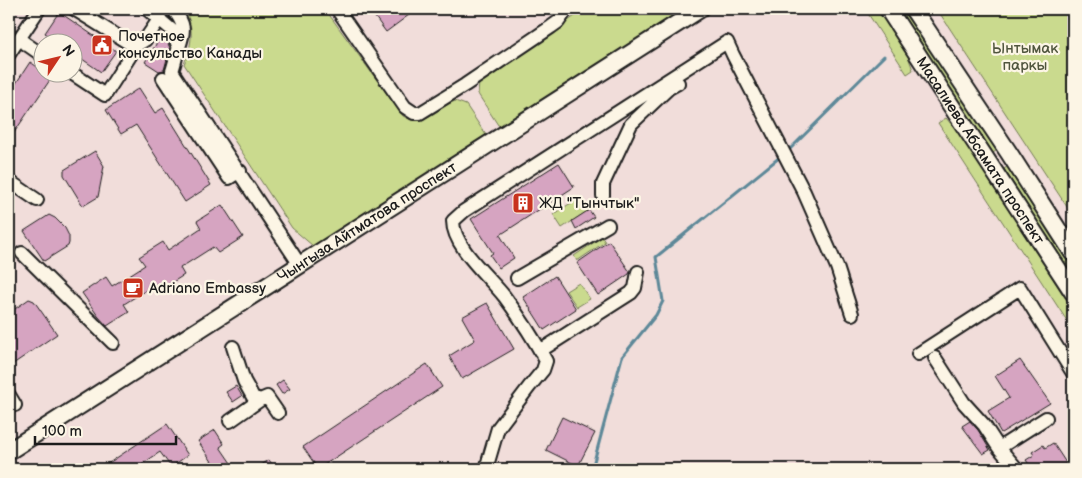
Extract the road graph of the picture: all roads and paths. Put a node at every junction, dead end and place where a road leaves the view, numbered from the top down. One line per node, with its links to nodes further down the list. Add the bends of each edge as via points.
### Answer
1 (39, 9): 10 (street)
2 (74, 9): 13 (street)
3 (337, 9): 4 (street, via 406,107 420,113 551,27)
4 (567, 9)
5 (700, 9): 27 (main road, Чынгыза Айтматова проспект)
6 (888, 9): 19 (main road, Масалиева Абсамата проспект)
7 (913, 9): 18 (main road, Масалиева Абсамата проспект)
8 (175, 11): 9 (street, via 174,20); 14 (street, via 183,27)
9 (157, 15): 13 (street, via 145,40); 14 (street, via 172,30)
10 (19, 39): 12 (street); 15 (street)
11 (729, 46): 22 (street, via 669,88 631,124 603,184); 31 (street, via 804,192 837,267); 34 (street, via 464,211 453,221 459,240 504,297)
12 (32, 48)
13 (135, 48): 17 (street, via 105,95)
14 (179, 48): 20 (street, via 172,71)
15 (9, 54)
16 (163, 78): 20 (street, via 229,178)
17 (82, 80)
18 (1010, 152): 19 (main road); 25 (main road, Масалиева Абсамата проспект)
19 (991, 165): 30 (main road, Масалиева Абсамата проспект)
20 (240, 171): 27 (street)
21 (9, 181): 23 (street)
22 (604, 196)
23 (37, 200)
24 (608, 225): 29 (street)
25 (1073, 252)
26 (22, 253): 32 (street)
27 (300, 265): 43 (main road, Чынгыза Айтматова проспект)
28 (638, 272): 34 (street, via 635,288 630,293)
29 (517, 278)
30 (1073, 292)
31 (852, 314)
32 (113, 343)
33 (233, 347): 38 (street, via 244,381 253,398)
34 (540, 351): 44 (street, via 546,361 543,370 498,428)
35 (918, 354): 37 (street, via 1020,288)
36 (935, 358): 42 (street)
37 (1073, 373)
38 (260, 400): 39 (street, via 267,397); 41 (street)
39 (278, 412)
40 (1046, 418): 42 (street)
41 (230, 421)
42 (999, 448): 45 (street)
43 (9, 451)
44 (486, 469)
45 (1017, 469)

